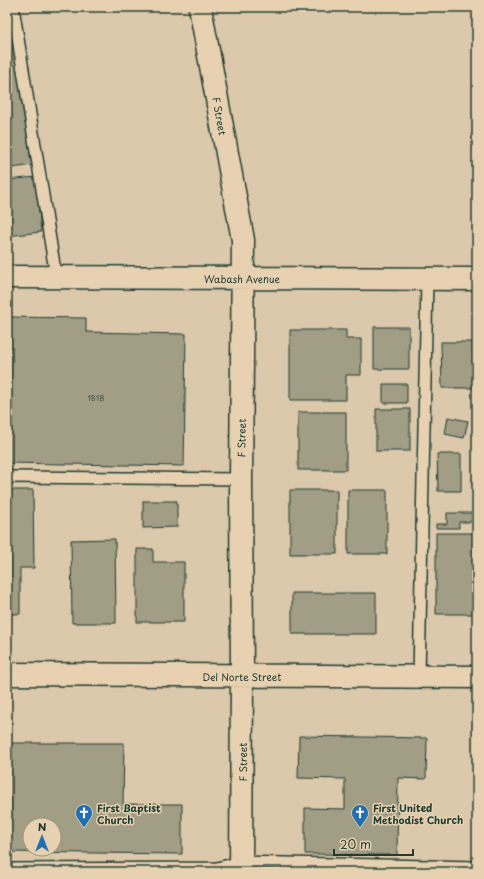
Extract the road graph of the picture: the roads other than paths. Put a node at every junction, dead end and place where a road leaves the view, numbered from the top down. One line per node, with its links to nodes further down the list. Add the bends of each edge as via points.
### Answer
1 (13, 7): 4 (lane)
2 (200, 7): 5 (street, F Street, via 243,240)
3 (7, 277): 4 (street, Wabash Avenue)
4 (56, 277): 5 (street, Wabash Avenue)
5 (244, 278): 6 (street, Wabash Avenue); 9 (street, F Street)
6 (427, 279): 7 (street, Wabash Avenue); 12 (lane)
7 (477, 279)
8 (7, 478): 9 (lane)
9 (241, 479): 11 (street, F Street)
10 (7, 674): 11 (street, Del Norte Street)
11 (242, 676): 12 (street, Del Norte Street); 14 (street, F Street)
12 (419, 677): 13 (street, Del Norte Street)
13 (477, 677)
14 (241, 867): 15 (lane); 16 (lane)
15 (477, 867)
16 (7, 869)

